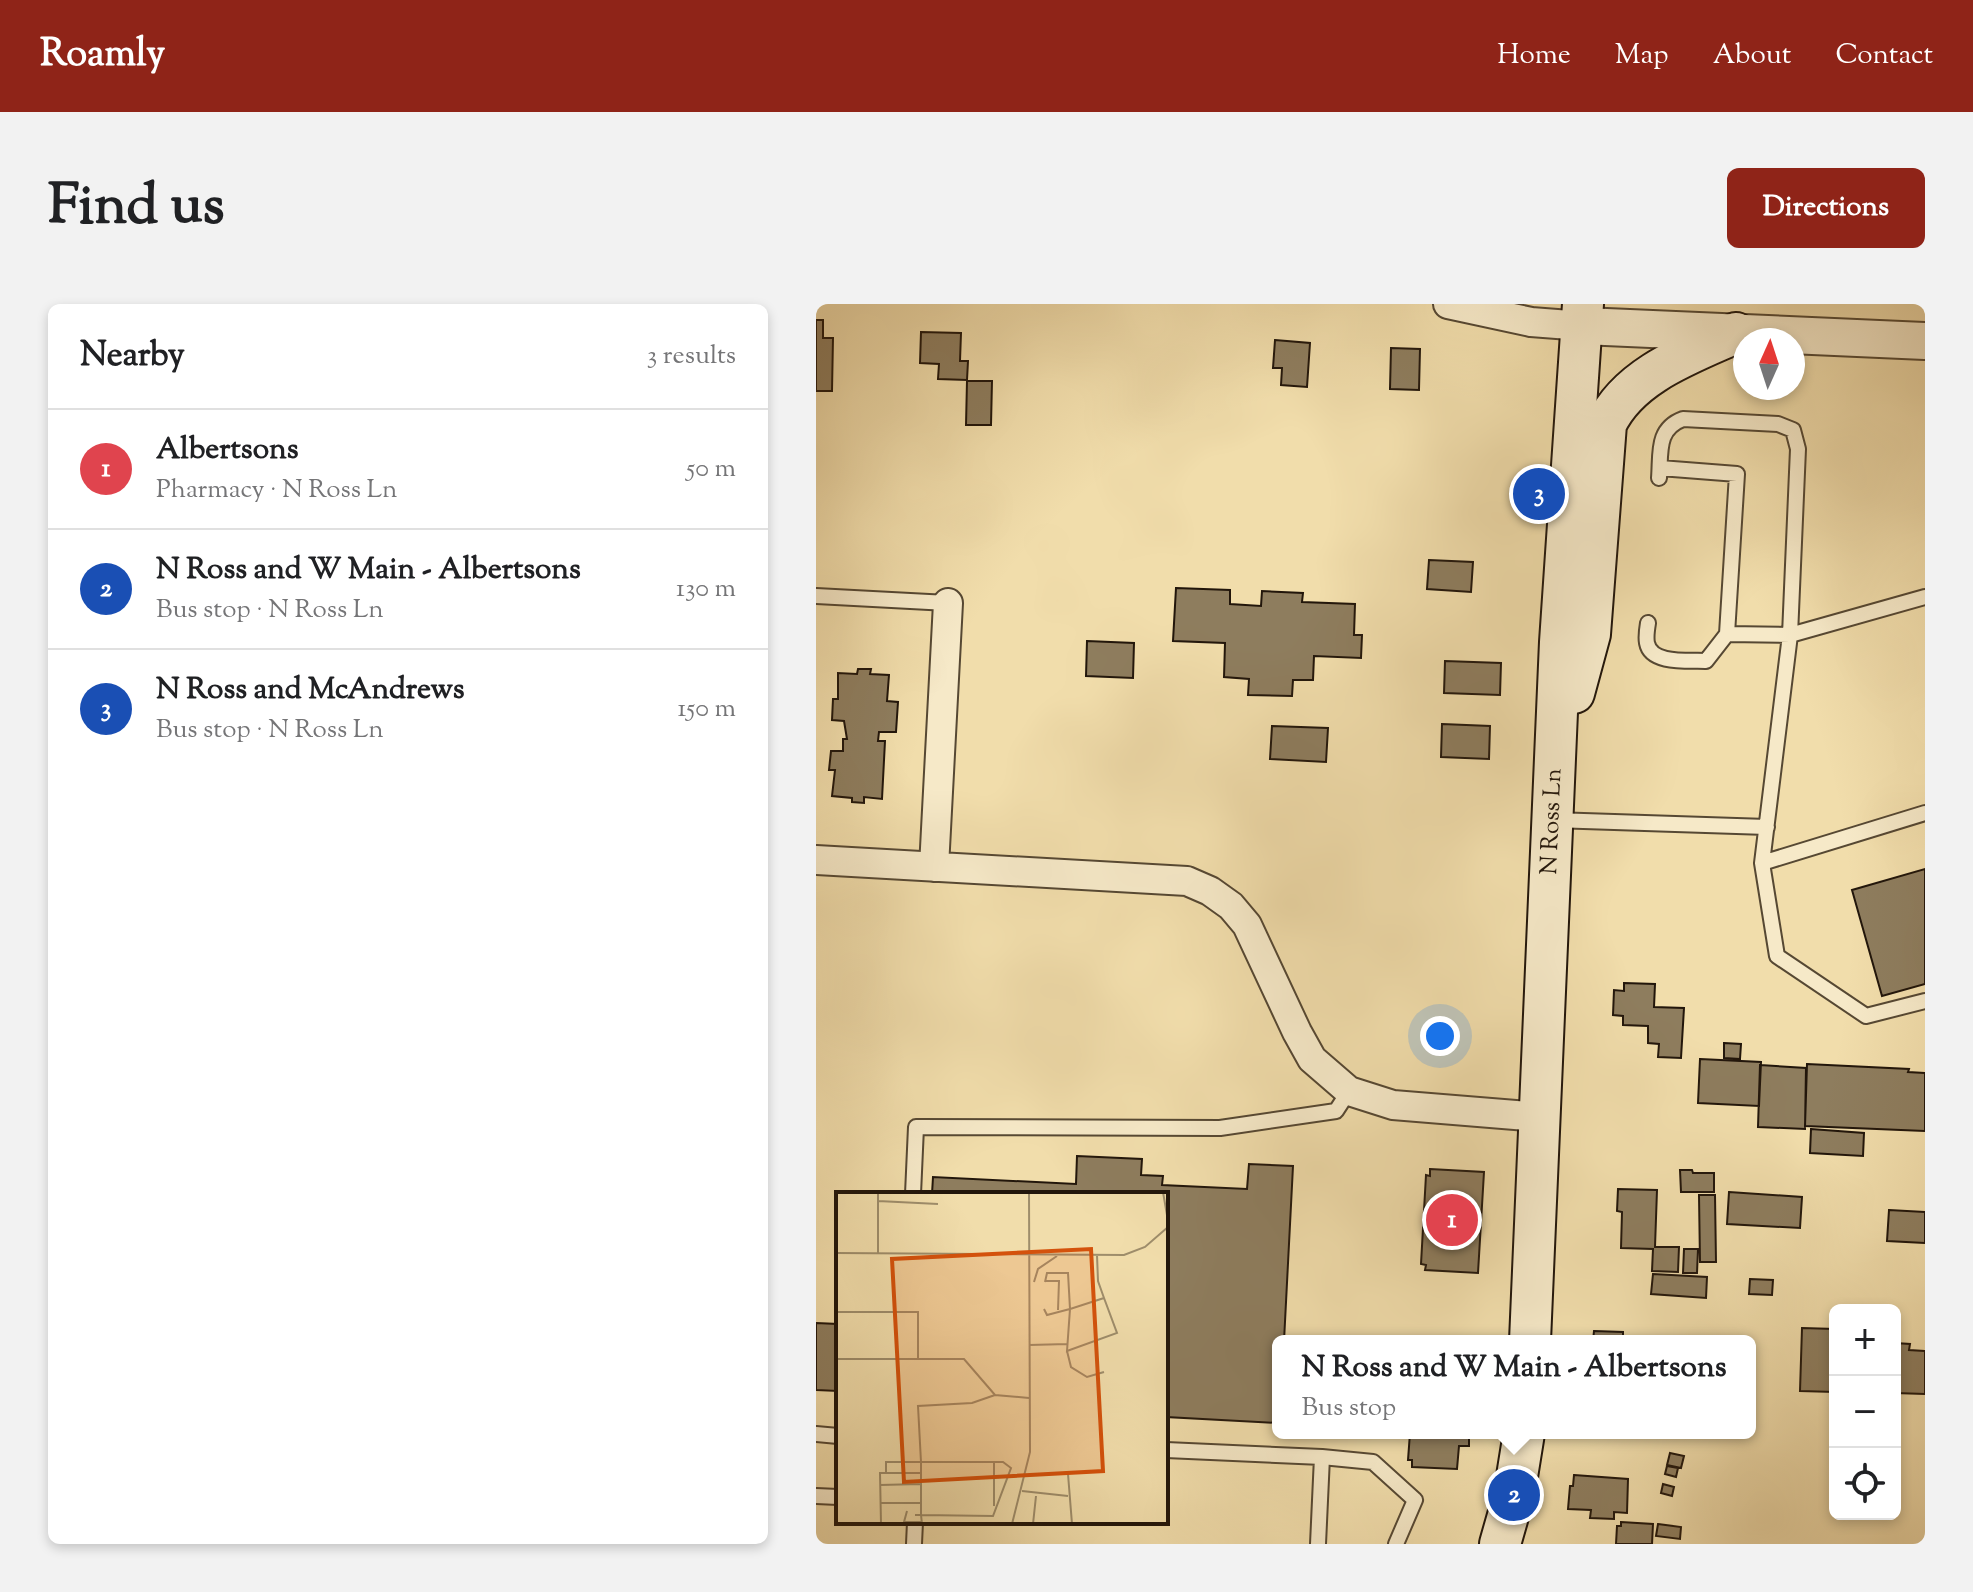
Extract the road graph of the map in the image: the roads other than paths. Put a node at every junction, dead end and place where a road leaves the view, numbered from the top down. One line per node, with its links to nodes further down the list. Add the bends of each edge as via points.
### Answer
1 (1448, 304): 2 (street, via 1531,322)
2 (1583, 315): 3 (street); 13 (main road, N Ross Ln)
3 (1733, 333)
4 (1733, 334): 13 (main road, via 1647,378 1611,412 1606,424 1590,634)
5 (1805, 336): 6 (street)
6 (1925, 341)
7 (816, 596): 9 (lane)
8 (1925, 597): 12 (lane)
9 (948, 603): 19 (street)
10 (1648, 623): 11 (lane, via 1647,646 1663,658 1706,661)
11 (1727, 634): 12 (lane); 12 (lane, via 1737,474 1659,473 1663,435 1683,419 1778,424 1793,430 1798,449)
12 (1790, 635): 16 (lane)
13 (1555, 763): 15 (main road, N Ross Ln)
14 (1925, 813): 18 (lane)
15 (1552, 820): 16 (lane); 22 (main road, N Ross Ln)
16 (1767, 827): 18 (lane)
17 (816, 860): 19 (street)
18 (1762, 863): 20 (lane, via 1777,956 1866,1016)
19 (934, 867): 21 (street, via 1160,878 1210,891 1247,925 1312,1059)
20 (1925, 1001)
21 (1349, 1091): 22 (street, via 1393,1105); 23 (lane, via 1336,1111 1220,1128 916,1127)
22 (1540, 1117): 24 (main road, N Ross Ln)
23 (913, 1192)
24 (1530, 1335)
25 (816, 1434): 26 (lane)
26 (836, 1436)
27 (1523, 1439): 36 (main road)
28 (1168, 1450): 29 (lane)
29 (1322, 1457): 34 (lane); 35 (lane, via 1373,1462 1415,1500)
30 (816, 1496): 31 (lane)
31 (836, 1497)
32 (915, 1524): 33 (lane)
33 (914, 1544)
34 (1318, 1544)
35 (1396, 1544)
36 (1500, 1544)

